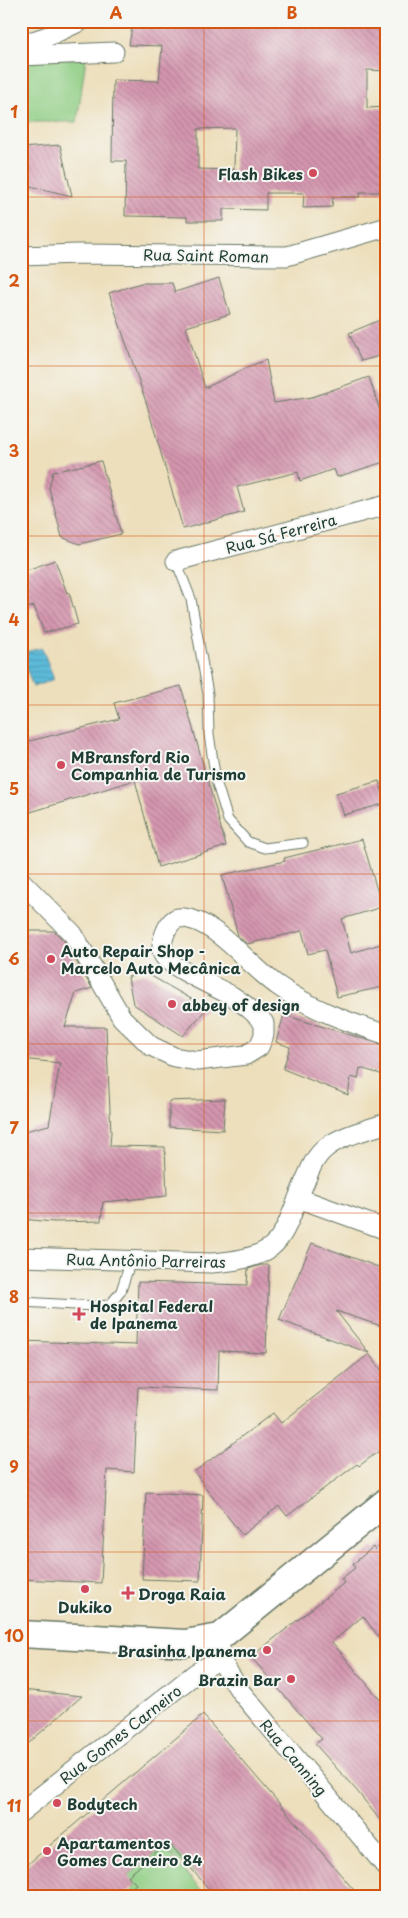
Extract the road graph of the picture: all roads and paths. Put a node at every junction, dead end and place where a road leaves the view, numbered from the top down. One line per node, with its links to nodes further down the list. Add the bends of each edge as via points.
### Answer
1 (81, 21): 2 (street)
2 (21, 45)
3 (114, 52): 4 (street)
4 (21, 56)
5 (387, 227): 6 (street, Rua Saint Roman, via 287,256)
6 (21, 256)
7 (387, 505): 8 (street, Rua Sá Ferreira)
8 (176, 561): 9 (lane, via 191,599 208,694 209,734 215,772 228,820 248,842 265,848)
9 (303, 843)
10 (21, 881): 11 (street, via 73,934 122,1018 152,1046 174,1057 197,1061 246,1055 258,1047 264,1035 264,1023 248,1006 164,958 160,947 164,934 178,918 195,920 209,927 276,984 306,1004)
11 (387, 1035)
12 (387, 1123): 13 (street, via 326,1147 314,1160)
13 (298, 1198): 14 (street); 16 (street, Rua Antônio Parreiras, via 282,1238 270,1250 254,1257 212,1263)
14 (387, 1230)
15 (21, 1257): 16 (street, Rua Antônio Parreiras)
16 (132, 1260): 17 (lane, via 121,1291 110,1305)
17 (21, 1302)
18 (387, 1501): 20 (main road, Rua Gomes Carneiro)
19 (21, 1634): 20 (main road, via 185,1643)
20 (220, 1648): 21 (street, Rua Gomes Carneiro, via 196,1673); 22 (street, Rua Canning, via 240,1691)
21 (21, 1812)
22 (387, 1868)

